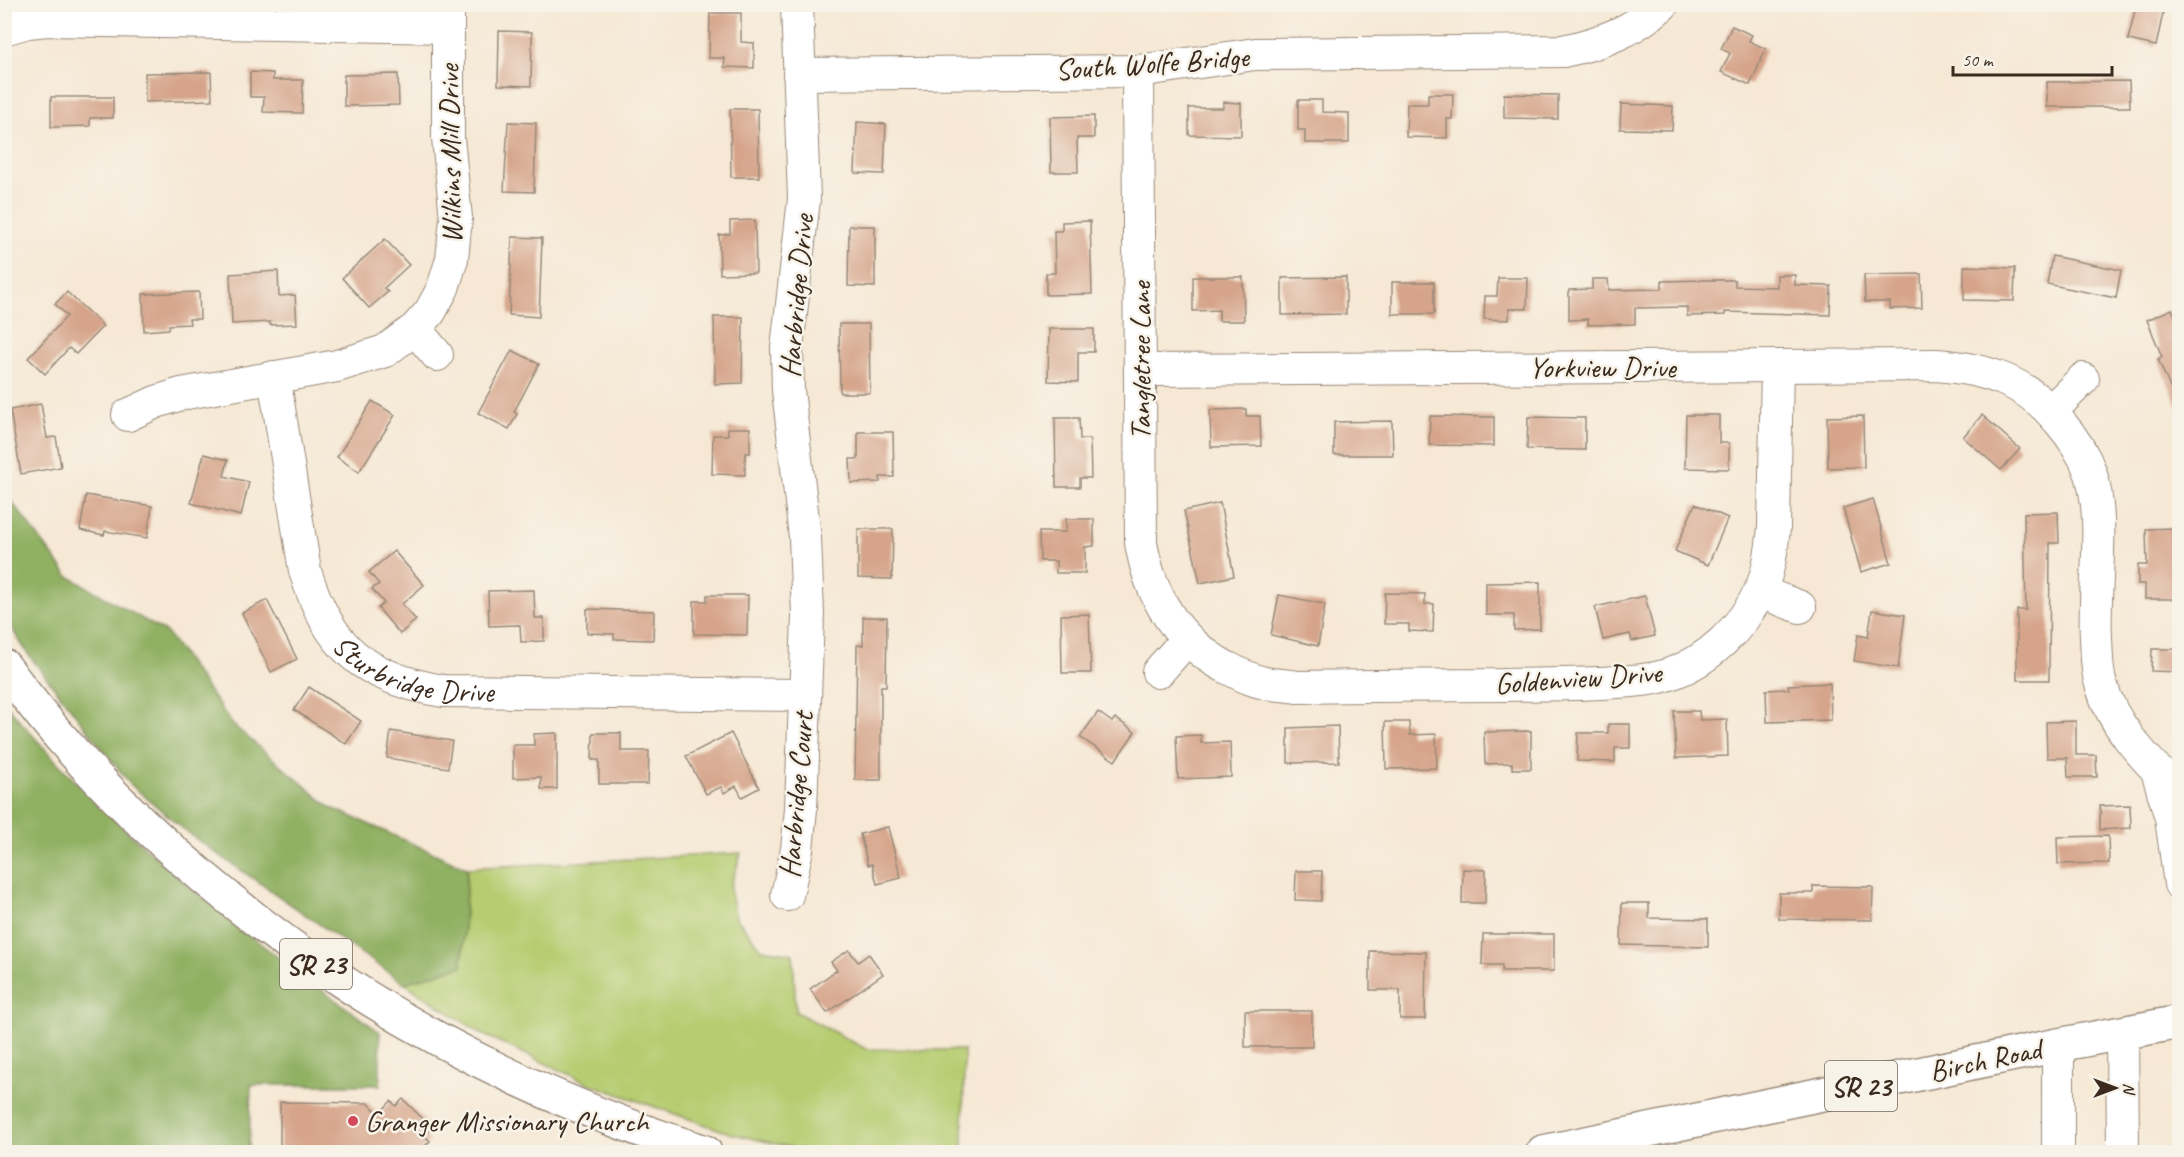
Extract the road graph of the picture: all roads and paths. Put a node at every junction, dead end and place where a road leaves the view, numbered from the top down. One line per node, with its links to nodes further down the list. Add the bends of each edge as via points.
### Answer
1 (797, 4): 6 (street, Harbridge Drive)
2 (1663, 4): 5 (street, South Wolfe Bridge, via 1637,25 1594,45 1563,51 1255,54)
3 (448, 16): 4 (street, via 47,20); 7 (street, Wilkins Mill Drive, via 448,138 456,218 452,259 443,288)
4 (8, 28)
5 (1138, 70): 6 (street, South Wolfe Bridge); 10 (street, Tangletree Lane)
6 (799, 74): 21 (street, Harbridge Drive, via 804,199 787,348 805,537 808,616)
7 (415, 329): 8 (street); 11 (street, Wilkins Mill Drive, via 385,351 337,366)
8 (437, 355)
9 (1777, 366): 10 (street, Yorkview Drive); 13 (street, Yorkview Drive, via 1968,368 2006,380); 15 (street, Goldenview Drive, via 1774,527 1772,553)
10 (1141, 370): 17 (street, Tangletree Lane, via 1141,543 1161,606)
11 (274, 377): 14 (street, Wilkins Mill Drive, via 181,394); 21 (street, Sturbridge Drive, via 314,601 343,646 366,665 391,679 443,691)
12 (2083, 379): 13 (street)
13 (2051, 411): 22 (street, Yorkview Drive, via 2077,445 2091,474 2098,509 2095,628 2101,684 2124,732)
14 (128, 416)
15 (1760, 592): 16 (street); 20 (street, Goldenview Drive, via 1731,634 1709,653 1670,674 1588,684)
16 (1800, 607)
17 (1187, 639): 19 (street); 20 (street, Tangletree Lane, via 1205,655 1240,675 1264,683 1297,687)
18 (4, 666): 29 (main road, SR 23, via 70,747 140,821 236,905 294,949 402,1020 518,1081 612,1121)
19 (1158, 672)
20 (1399, 686)
21 (804, 695): 25 (street, Harbridge Court, via 801,809)
22 (2157, 770): 23 (street, Yorkview Drive); 24 (street, via 2172,818)
23 (2180, 794)
24 (2180, 884)
25 (787, 895)
26 (2180, 1022): 27 (main road, Birch Road / SR 23)
27 (2122, 1033): 28 (main road, Birch Road / SR 23); 32 (street)
28 (2058, 1045): 30 (main road, Birch Road / SR 23); 31 (street)
29 (705, 1152)
30 (1543, 1152)
31 (2058, 1152)
32 (2123, 1152)

